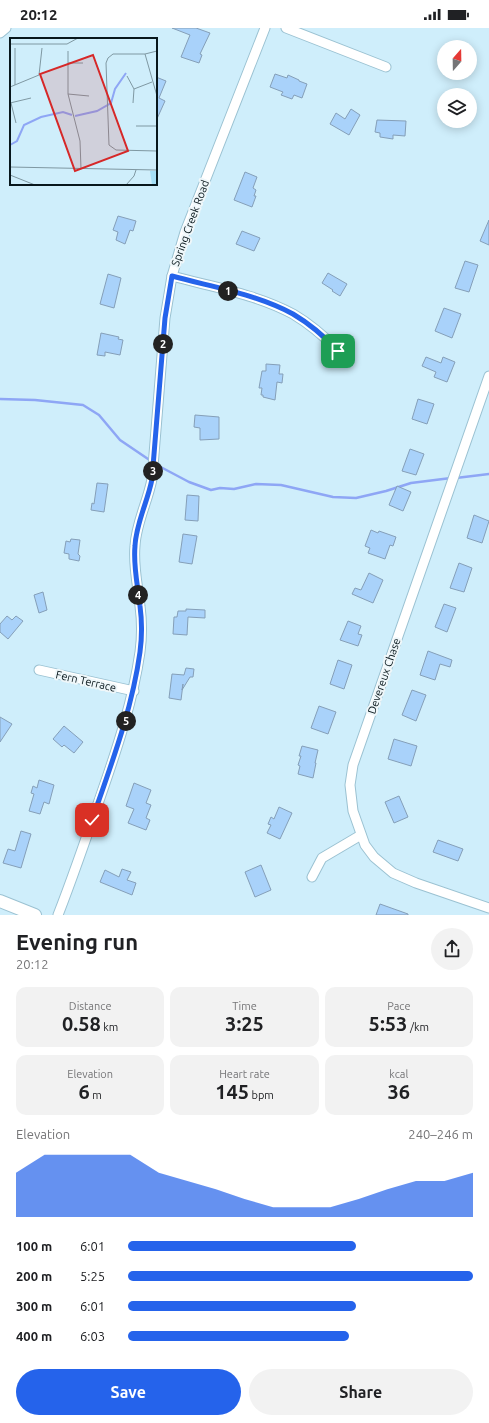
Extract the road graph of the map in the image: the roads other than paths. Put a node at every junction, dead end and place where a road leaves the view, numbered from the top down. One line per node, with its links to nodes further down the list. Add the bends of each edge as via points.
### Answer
1 (6, 28): 4 (street)
2 (265, 28): 6 (street, Spring Creek Road, via 185,232)
3 (286, 28): 5 (street)
4 (0, 32)
5 (386, 67)
6 (172, 276): 7 (street, via 277,307 310,326); 10 (street, Spring Creek Road, via 165,318 152,479 135,546 141,628)
7 (338, 351)
8 (489, 376): 11 (street, Devereux Chase, via 353,765 350,785 352,811)
9 (39, 670): 10 (street, Fern Terrace)
10 (134, 691): 16 (street, Spring Creek Road, via 78,864)
11 (361, 835): 12 (street, via 322,858); 14 (street, Devereux Chase, via 374,857 393,874)
12 (312, 877)
13 (0, 901): 15 (street)
14 (489, 908)
15 (35, 915)
16 (58, 915)

